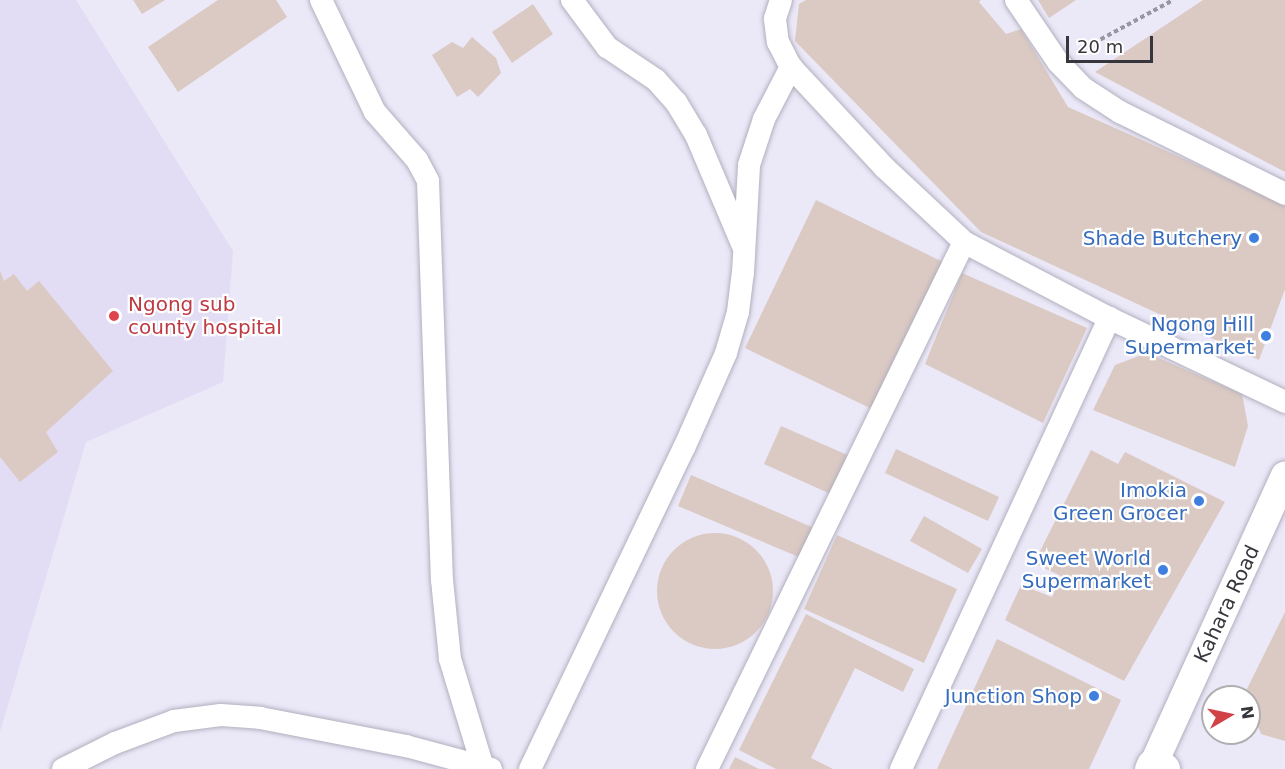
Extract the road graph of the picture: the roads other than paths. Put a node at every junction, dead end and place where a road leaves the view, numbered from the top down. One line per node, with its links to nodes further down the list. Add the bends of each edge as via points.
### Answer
1 (321, 0): 12 (street, via 375,112 417,160 428,181 442,580 450,659)
2 (572, 0): 8 (street, via 607,46 656,80 676,102 696,135)
3 (781, 0): 5 (street, via 775,20 778,42)
4 (1016, 0): 6 (street, via 1058,62 1083,88 1120,112)
5 (791, 67): 7 (street, via 885,168); 8 (street, via 764,119 749,165)
6 (1285, 194)
7 (964, 242): 9 (street); 16 (street)
8 (744, 248): 15 (street, via 738,312 726,353)
9 (1109, 318): 10 (street); 17 (street)
10 (1285, 402)
11 (1285, 476): 13 (street, Kahara Road)
12 (487, 766): 14 (street, via 271,720 221,715 174,721 114,742)
13 (1156, 768)
14 (63, 769)
15 (530, 769)
16 (707, 769)
17 (901, 769)

